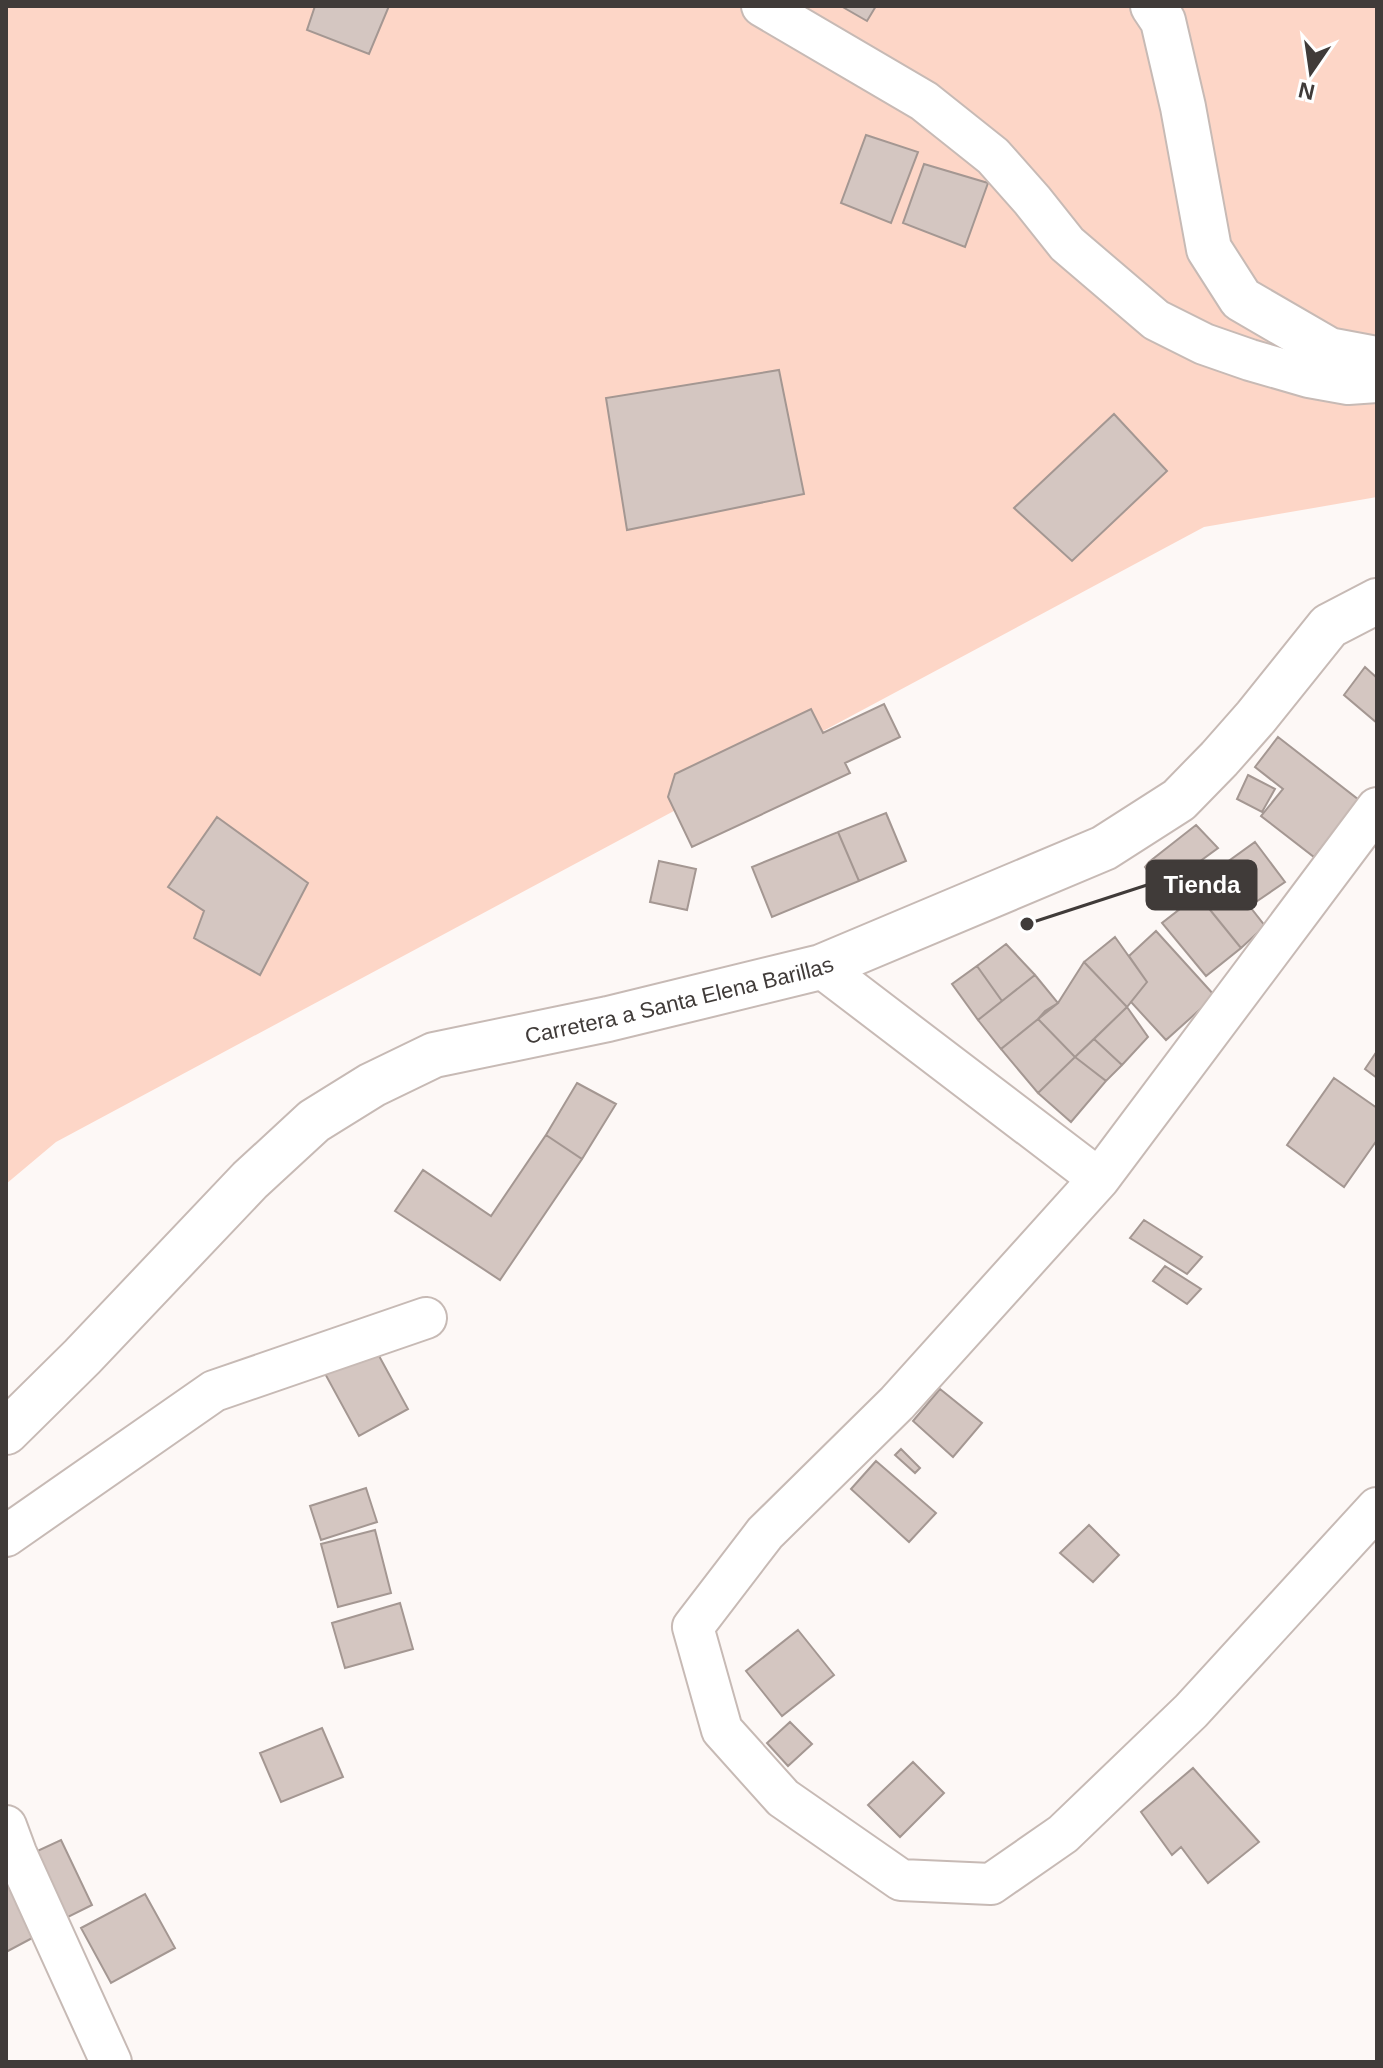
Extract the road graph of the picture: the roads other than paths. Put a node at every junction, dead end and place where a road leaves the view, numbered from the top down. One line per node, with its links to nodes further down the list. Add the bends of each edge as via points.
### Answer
1 (762, 6): 4 (street, via 924,101 982,147 1067,244 1156,320 1204,344 1279,369 1348,384)
2 (1153, 6): 3 (main road, via 1163,21 1173,64 1209,249 1241,299 1329,350)
3 (1377, 359)
4 (1377, 382)
5 (1377, 601): 7 (main road, Carretera a Santa Elena Barillas, via 1329,626 1256,717 1179,800 1104,848)
6 (1377, 808): 8 (street)
7 (821, 967): 8 (street); 10 (main road, Carretera a Santa Elena Barillas, via 434,1055 372,1085 314,1121 250,1180)
8 (1099, 1179): 11 (street, via 897,1403 765,1533 693,1627 722,1730 783,1798 901,1880 991,1884 1063,1834 1191,1711)
9 (426, 1318): 12 (street, via 214,1391)
10 (6, 1432)
11 (1377, 1508)
12 (6, 1536)
13 (6, 1826): 14 (street)
14 (111, 2062)

